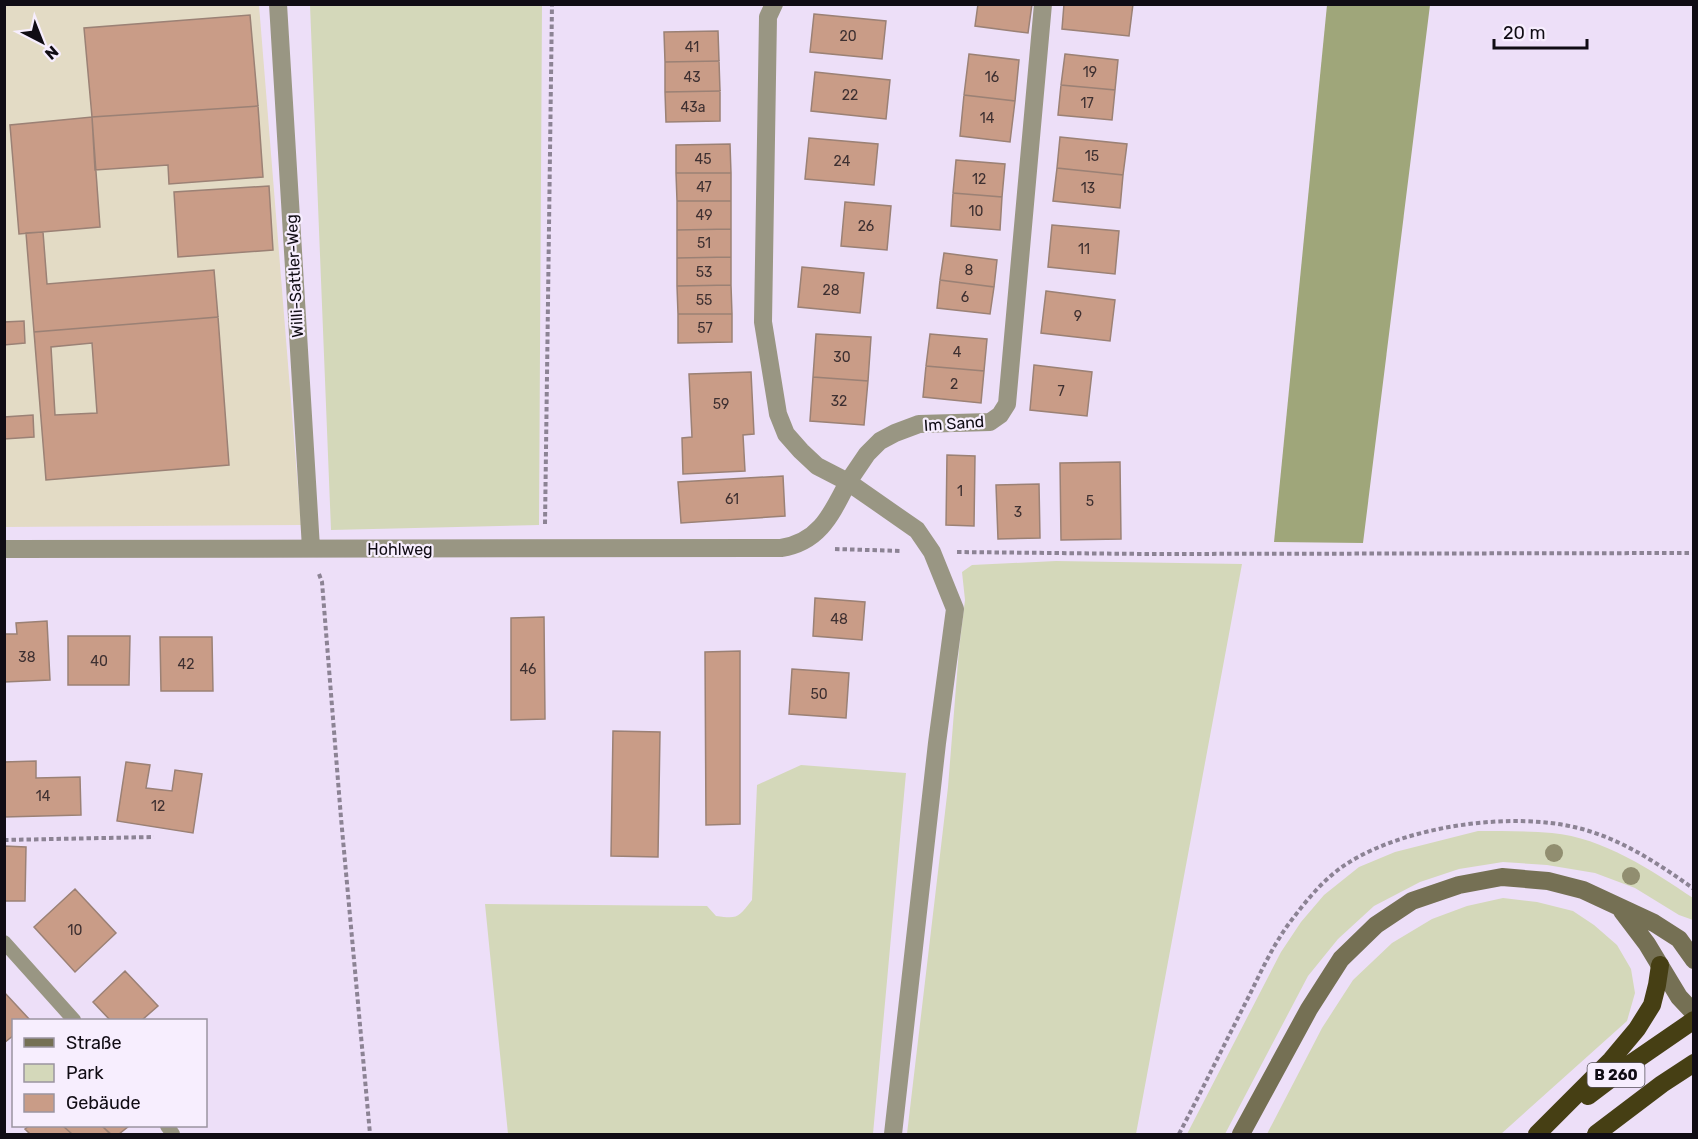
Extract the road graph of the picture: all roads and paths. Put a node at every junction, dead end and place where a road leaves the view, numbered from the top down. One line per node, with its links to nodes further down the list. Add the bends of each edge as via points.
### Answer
1 (278, 4): 8 (street, Willi-Sattler-Weg)
2 (552, 4): 9 (path)
3 (1042, 4): 5 (street, Im Sand, via 1007,404 990,422 919,424 895,433 867,454)
4 (773, 5): 5 (street, via 768,17 763,322 778,414 786,434 817,466)
5 (848, 482): 6 (street, Im Sand, via 823,525); 10 (street, via 916,530)
6 (795, 546): 9 (street, Hohlweg); 10 (path)
7 (4, 549): 8 (street, Hohlweg)
8 (310, 549): 9 (street, Hohlweg); 23 (path, via 322,582)
9 (544, 549)
10 (932, 552): 11 (path); 24 (street, via 955,609)
11 (1694, 554)
12 (154, 837): 13 (path)
13 (4, 840)
14 (1619, 907): 15 (street); 18 (street); 25 (street, via 1565,885 1502,877 1459,885 1412,902 1376,924 1341,959)
15 (1686, 940): 17 (street)
16 (4, 942): 20 (lane)
17 (1694, 960)
18 (1660, 965): 19 (street); 26 (highway, via 1652,1005 1637,1029)
19 (1694, 1013)
20 (73, 1019)
21 (1694, 1020): 26 (highway, B 260)
22 (1694, 1063): 27 (highway, B 260)
23 (370, 1134)
24 (893, 1134)
25 (1241, 1134)
26 (1539, 1134)
27 (1596, 1134)

